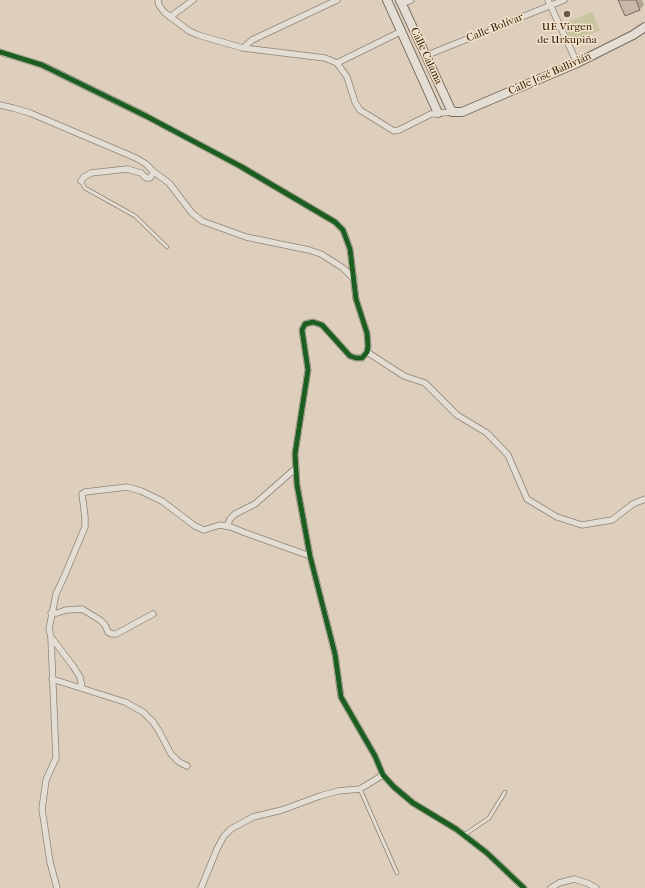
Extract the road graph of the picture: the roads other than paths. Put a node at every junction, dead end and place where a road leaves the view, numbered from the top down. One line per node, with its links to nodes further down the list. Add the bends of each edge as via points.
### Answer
1 (158, 0): 10 (street, via 159,5)
2 (193, 0): 10 (street)
3 (337, 0): 13 (street, via 252,40)
4 (387, 0): 12 (street)
5 (410, 0): 8 (street)
6 (548, 0): 9 (street)
7 (564, 0): 9 (street, Calle Bolívar)
8 (401, 2): 15 (street, Calle Calama)
9 (550, 6): 15 (street, Calle Bolívar); 16 (street)
10 (170, 17): 13 (street, via 198,35)
11 (645, 27): 16 (street, Calle José Ballivián)
12 (402, 31): 17 (street); 20 (street)
13 (243, 48): 17 (street, via 325,58)
14 (0, 52): 24 (street, via 42,65 146,116 240,166 335,222 343,230 350,250)
15 (425, 56): 19 (street, Calle Calama)
16 (577, 62): 19 (street, Calle José Ballivián, via 462,112)
17 (337, 63): 20 (street, via 347,77 360,110 394,131)
18 (0, 105): 21 (street, via 30,113 136,158)
19 (452, 112): 20 (street)
20 (438, 113)
21 (154, 172): 22 (street, via 150,178 126,169 91,173); 24 (street, via 169,183 192,213 202,221 246,237 321,254 344,268)
22 (81, 181): 23 (lane, via 85,188 135,216)
23 (167, 247)
24 (354, 280): 25 (street, via 356,299 367,333)
25 (367, 352): 26 (street, via 362,358 350,356 322,325 313,322 305,324 302,330 308,370 295,454); 27 (street, via 404,376 425,383 457,415 487,433 508,455 527,499 557,517 582,525 612,520)
26 (296, 468): 28 (street, via 256,504 235,514); 29 (street)
27 (645, 498)
28 (227, 526): 29 (street); 30 (street, via 220,525 204,530 162,501 127,487 85,492 82,494 85,527 56,594)
29 (310, 556): 36 (street, via 335,654 341,697)
30 (51, 612): 31 (street, via 82,610 105,624 108,632 112,634); 32 (street)
31 (153, 614)
32 (51, 638): 33 (street); 34 (street, via 80,677)
33 (52, 679): 34 (street); 41 (street, via 56,758 46,780 42,809 50,862)
34 (82, 688): 35 (street, via 125,702 143,712 153,722 171,754)
35 (187, 766)
36 (383, 775): 37 (street); 39 (street, via 413,803)
37 (360, 789): 40 (lane); 42 (street, via 320,796 253,817 231,829 217,849)
38 (505, 792): 39 (lane, via 490,818)
39 (464, 835): 43 (street, via 487,852)
40 (397, 873)
41 (57, 888)
42 (201, 888)
43 (524, 888)
44 (551, 888): 45 (street, via 574,879)
45 (596, 888)

